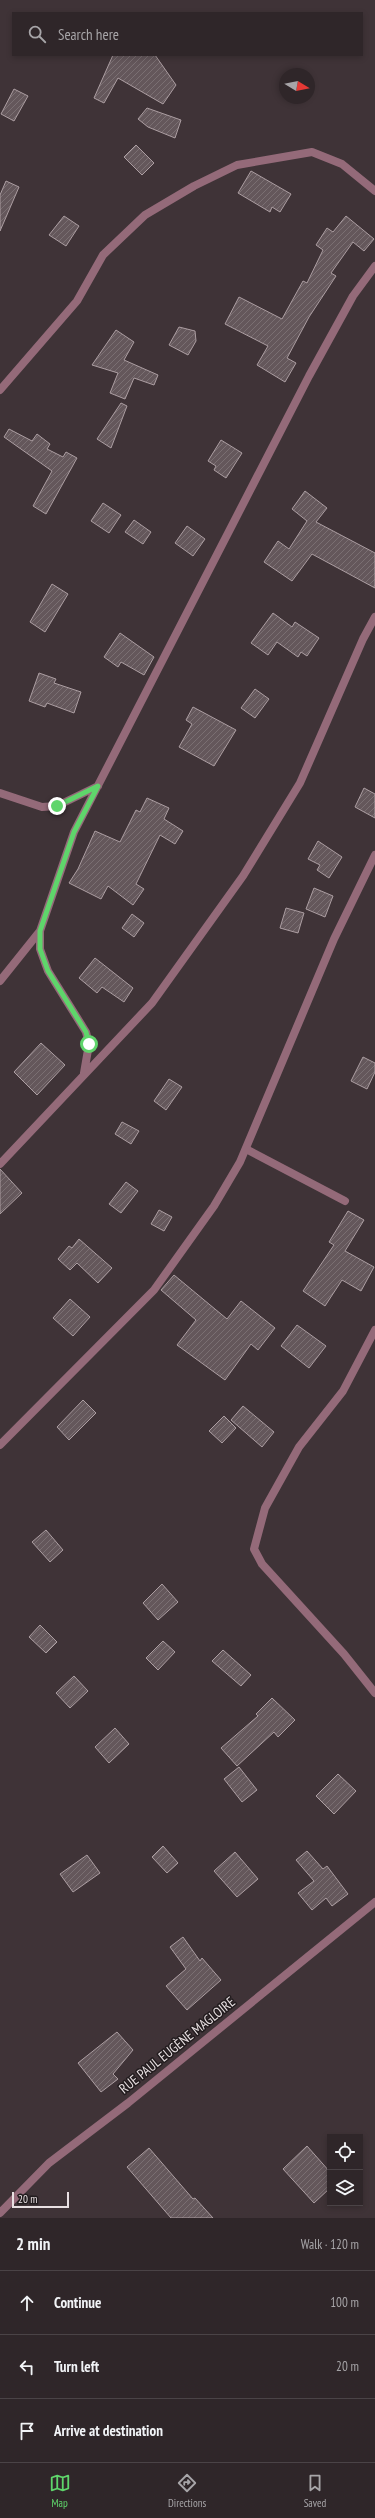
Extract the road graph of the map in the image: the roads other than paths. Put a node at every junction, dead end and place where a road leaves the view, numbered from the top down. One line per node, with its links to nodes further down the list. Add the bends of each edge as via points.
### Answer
1 (375, 191): 3 (street, via 342,164 312,152 237,165 194,186 145,215 103,255 77,301)
2 (375, 266): 5 (street, via 353,296 309,376)
3 (0, 390)
4 (375, 617): 10 (street, via 363,638 300,783 243,876 152,1004)
5 (98, 786): 6 (street, via 57,806 42,807); 8 (street, via 74,832)
6 (0, 792)
7 (375, 856): 11 (street, via 334,939)
8 (40, 931): 9 (street); 10 (street, via 40,949 48,971 86,1032 89,1044)
9 (0, 981)
10 (84, 1073): 12 (street)
11 (246, 1149): 13 (street); 15 (street, via 214,1206 154,1290)
12 (0, 1164)
13 (345, 1201)
14 (375, 1330): 16 (street, via 343,1391 299,1447 265,1508 254,1549 262,1564 344,1654)
15 (0, 1445)
16 (375, 1693)
17 (375, 1902): 18 (street, RUE PAUL EUGÈNE MAGLOIRE, via 49,2163)
18 (0, 2213)

